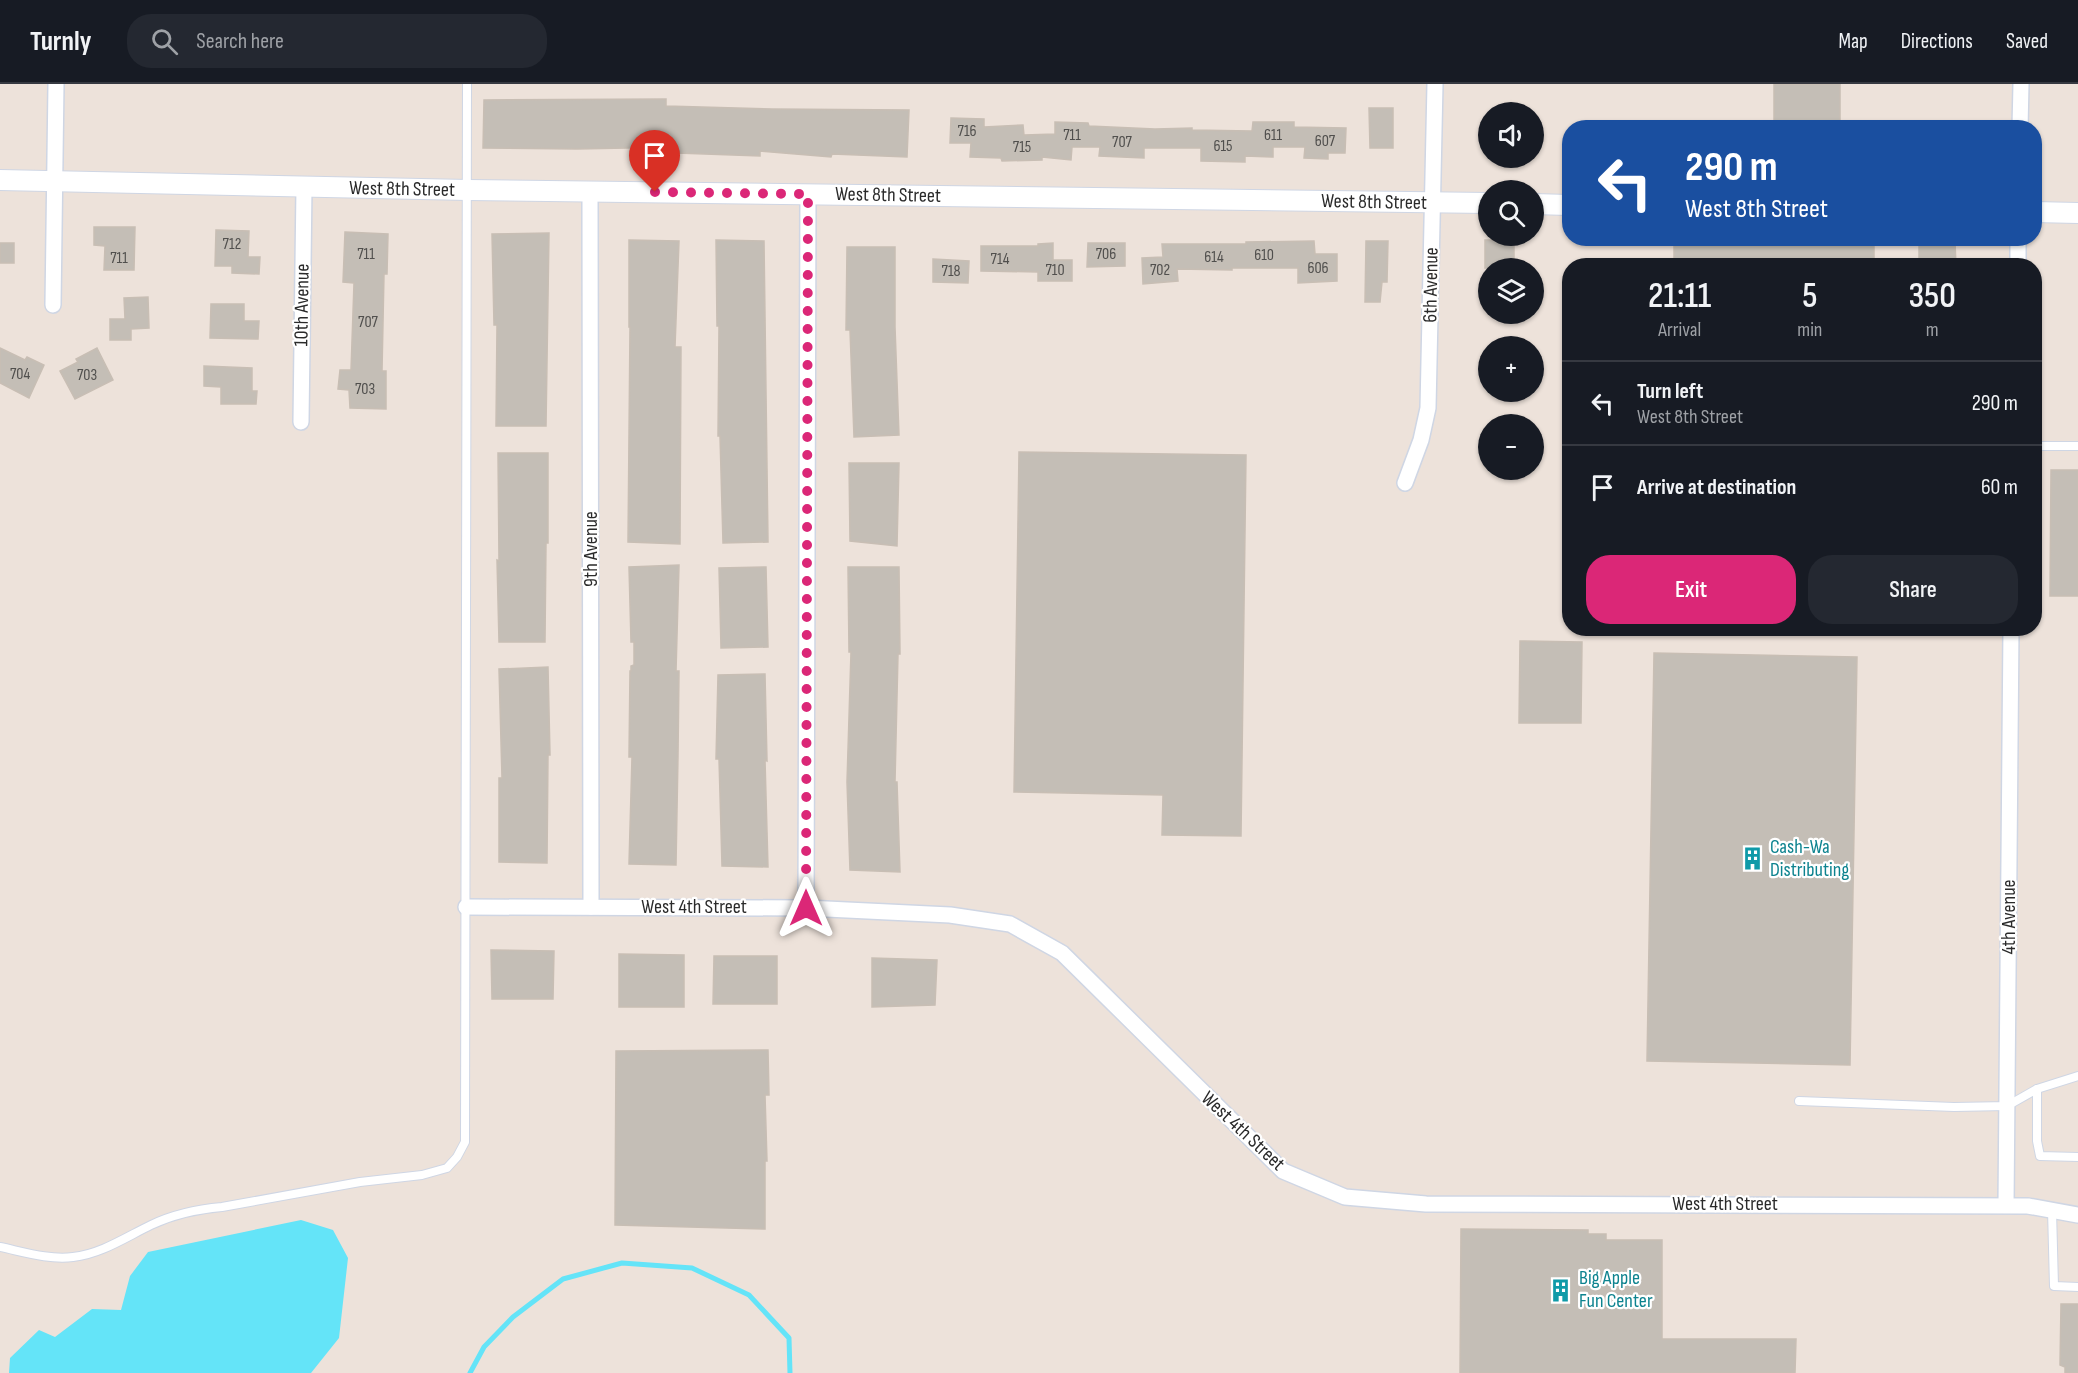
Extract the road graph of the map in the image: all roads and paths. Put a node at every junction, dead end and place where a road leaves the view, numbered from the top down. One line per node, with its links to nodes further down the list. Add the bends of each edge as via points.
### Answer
1 (56, 84): 7 (street)
2 (467, 84): 9 (lane)
3 (1435, 84): 12 (street, 6th Avenue)
4 (2021, 84): 5 (street)
5 (2020, 120)
6 (0, 180): 7 (street, West 8th Street)
7 (55, 181): 8 (street, West 8th Street); 18 (street)
8 (304, 187): 9 (street, West 8th Street); 19 (street, 10th Avenue)
9 (468, 190): 10 (street, West 8th Street); 24 (lane)
10 (590, 191): 11 (street, West 8th Street); 25 (street, 9th Avenue)
11 (808, 194): 12 (street, West 8th Street); 26 (street)
12 (1433, 202): 13 (street, West 8th Street); 22 (street, 6th Avenue, via 1428,408)
13 (1478, 203)
14 (1544, 204): 15 (street)
15 (1562, 205)
16 (2042, 212): 17 (street)
17 (2078, 213)
18 (53, 305)
19 (301, 422)
20 (2042, 446): 21 (lane)
21 (2078, 447)
22 (1405, 483)
23 (2011, 636): 30 (street, 4th Avenue)
24 (466, 907): 25 (street, West 4th Street); 35 (lane, via 465,1142 447,1168 204,1209 153,1224 112,1245 76,1257 54,1258)
25 (591, 907): 26 (street, West 4th Street)
26 (806, 908): 32 (street, West 4th Street, via 950,915 1010,924 1062,953 1283,1171 1345,1197 1426,1204)
27 (2078, 1076): 28 (lane)
28 (2037, 1089): 30 (lane); 31 (lane, via 2040,1156)
29 (1799, 1101): 30 (lane)
30 (2007, 1106): 32 (street, 4th Avenue)
31 (2078, 1157)
32 (2006, 1205): 33 (street, West 4th Street)
33 (2052, 1209): 34 (street, West 4th Street); 36 (lane, via 2054,1286)
34 (2078, 1215)
35 (0, 1247)
36 (2078, 1287)

